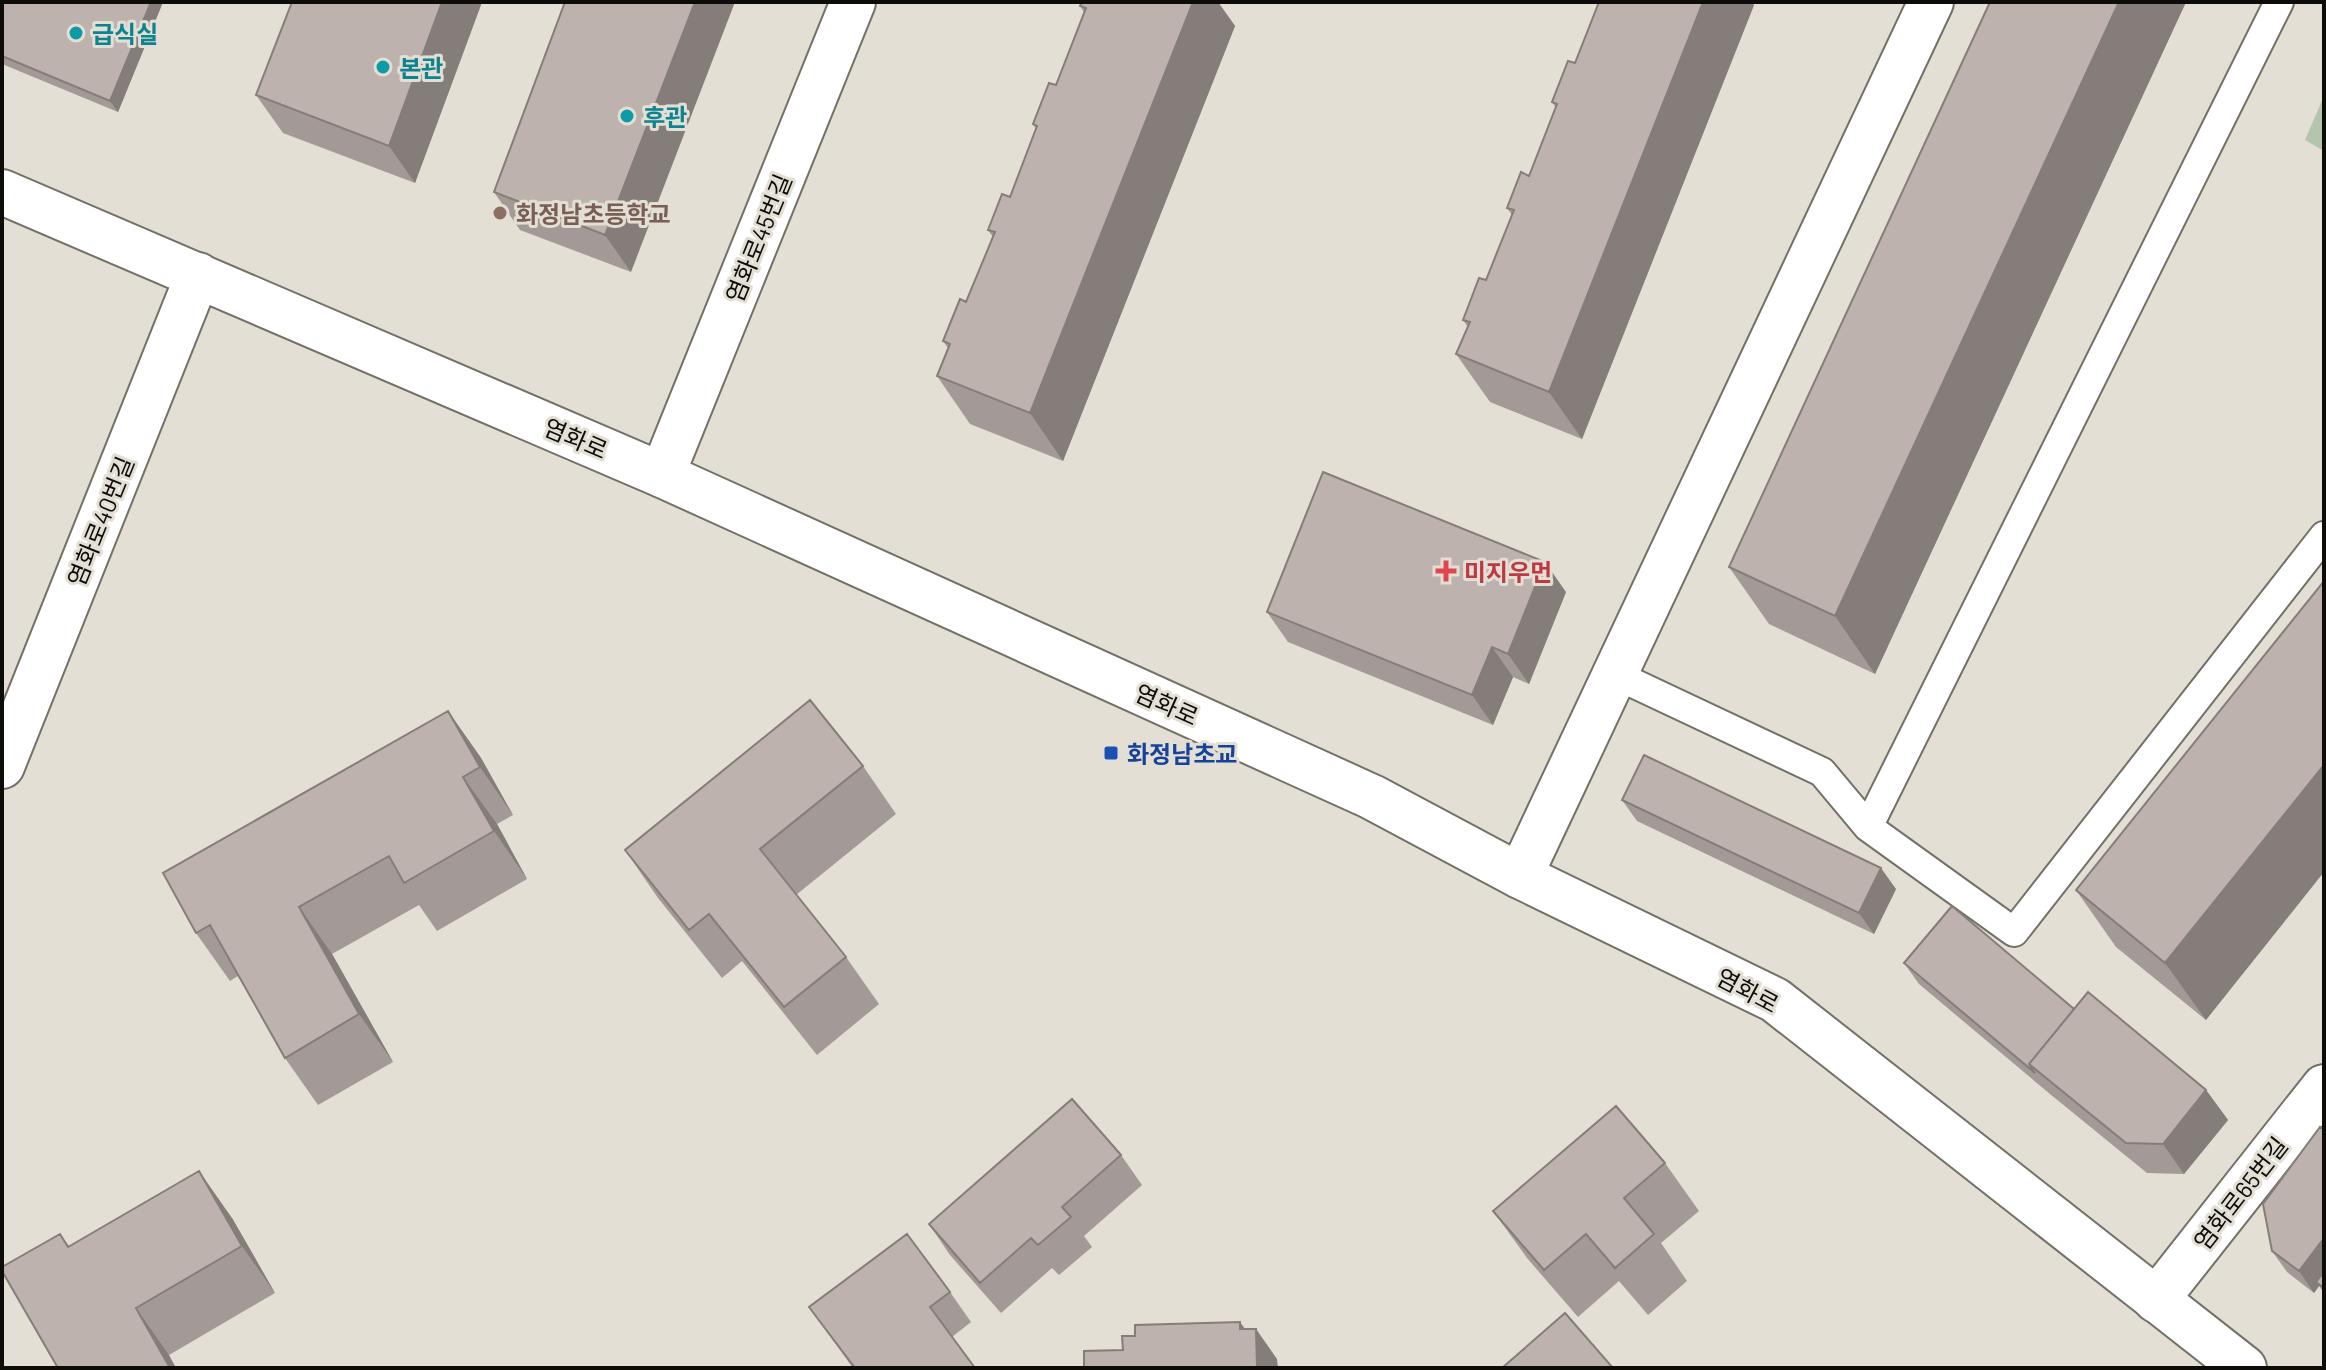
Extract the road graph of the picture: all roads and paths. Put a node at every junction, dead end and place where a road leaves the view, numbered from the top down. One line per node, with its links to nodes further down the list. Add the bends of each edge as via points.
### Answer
1 (853, 2): 6 (street, 염화로45번길)
2 (1931, 2): 8 (street)
3 (2279, 2): 10 (lane)
4 (2, 192): 5 (street, 염화로)
5 (198, 275): 6 (street, 염화로); 9 (street, 염화로40번길)
6 (662, 475): 11 (street, 염화로, via 1372,797)
7 (2324, 536): 10 (lane, via 2014,932)
8 (1616, 675): 10 (lane, via 1822,772); 11 (street)
9 (2, 766)
10 (1868, 827)
11 (1520, 876): 13 (street, 염화로, via 1775,1000)
12 (2324, 1087): 13 (street, 염화로65번길)
13 (2156, 1300): 14 (street, 염화로)
14 (2244, 1368)

